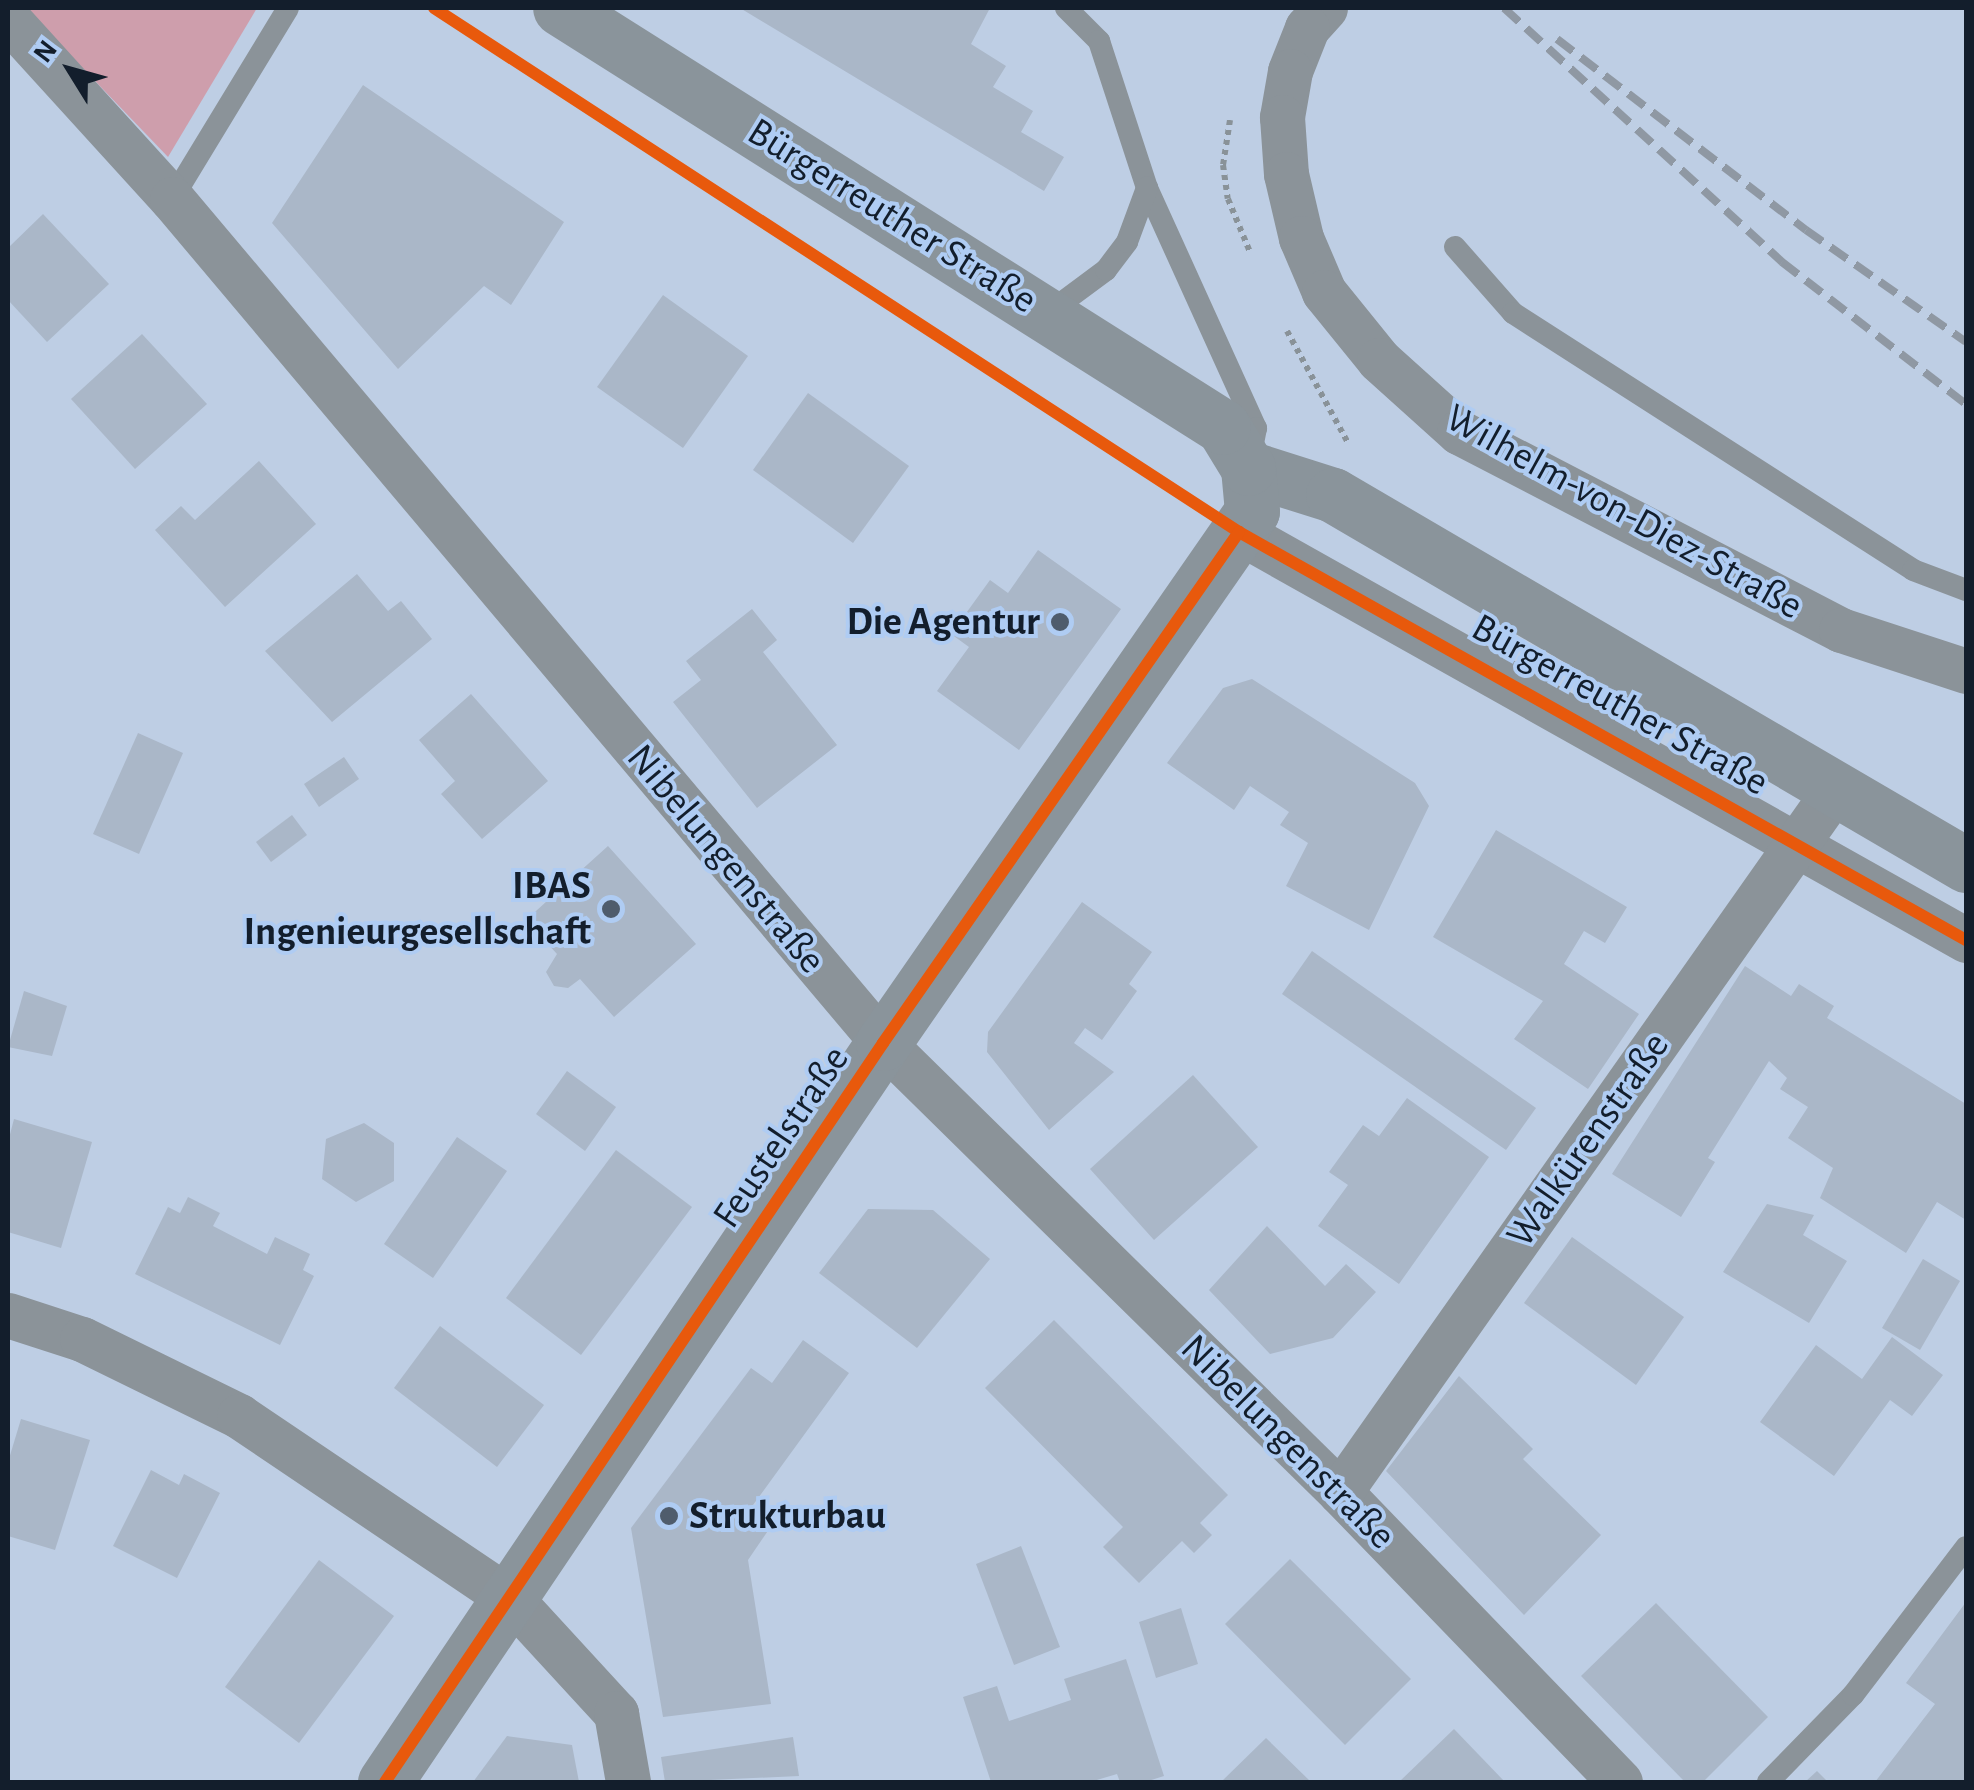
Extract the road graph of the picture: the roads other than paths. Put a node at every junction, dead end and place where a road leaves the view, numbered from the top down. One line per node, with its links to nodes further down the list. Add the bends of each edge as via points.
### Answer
1 (288, 8): 7 (lane)
2 (560, 8): 9 (main road, Bürgerreuther Straße)
3 (1066, 8): 6 (lane, via 1099,41)
4 (1316, 18): 13 (street, Wilhelm-von-Diez-Straße, via 1282,118 1286,174 1301,238 1324,292 1379,360 1459,432 1840,630)
5 (8, 19): 7 (street, Nibelungenstraße)
6 (1146, 188): 9 (lane, via 1127,242 1106,270); 10 (lane, via 1256,428)
7 (172, 199): 18 (street, Nibelungenstraße)
8 (1455, 247): 12 (lane, via 1513,313 1912,570)
9 (1048, 313): 10 (main road, Bürgerreuther Straße)
10 (1235, 448): 11 (main road, Feustelstraße, via 1252,511); 14 (main road, Bürgerreuther Straße, via 1333,495)
11 (1239, 532): 15 (street, Bürgerreuther Straße); 18 (main road, Feustelstraße)
12 (1966, 590)
13 (1966, 671)
14 (1836, 788): 15 (street, Walkürenstraße); 16 (main road, Bürgerreuther Straße)
15 (1797, 842): 17 (street, Bürgerreuther Straße); 20 (street, Walkürenstraße)
16 (1966, 864)
17 (1966, 940)
18 (883, 1043): 20 (street, Nibelungenstraße); 22 (main road, Feustelstraße)
19 (8, 1315): 22 (street, via 82,1339 239,1416)
20 (1340, 1492): 25 (street, Nibelungenstraße)
21 (1966, 1547): 26 (lane, via 1853,1694)
22 (512, 1600): 23 (main road, Feustelstraße); 24 (street, via 616,1712)
23 (385, 1782)
24 (628, 1782)
25 (1620, 1782)
26 (1768, 1782)

